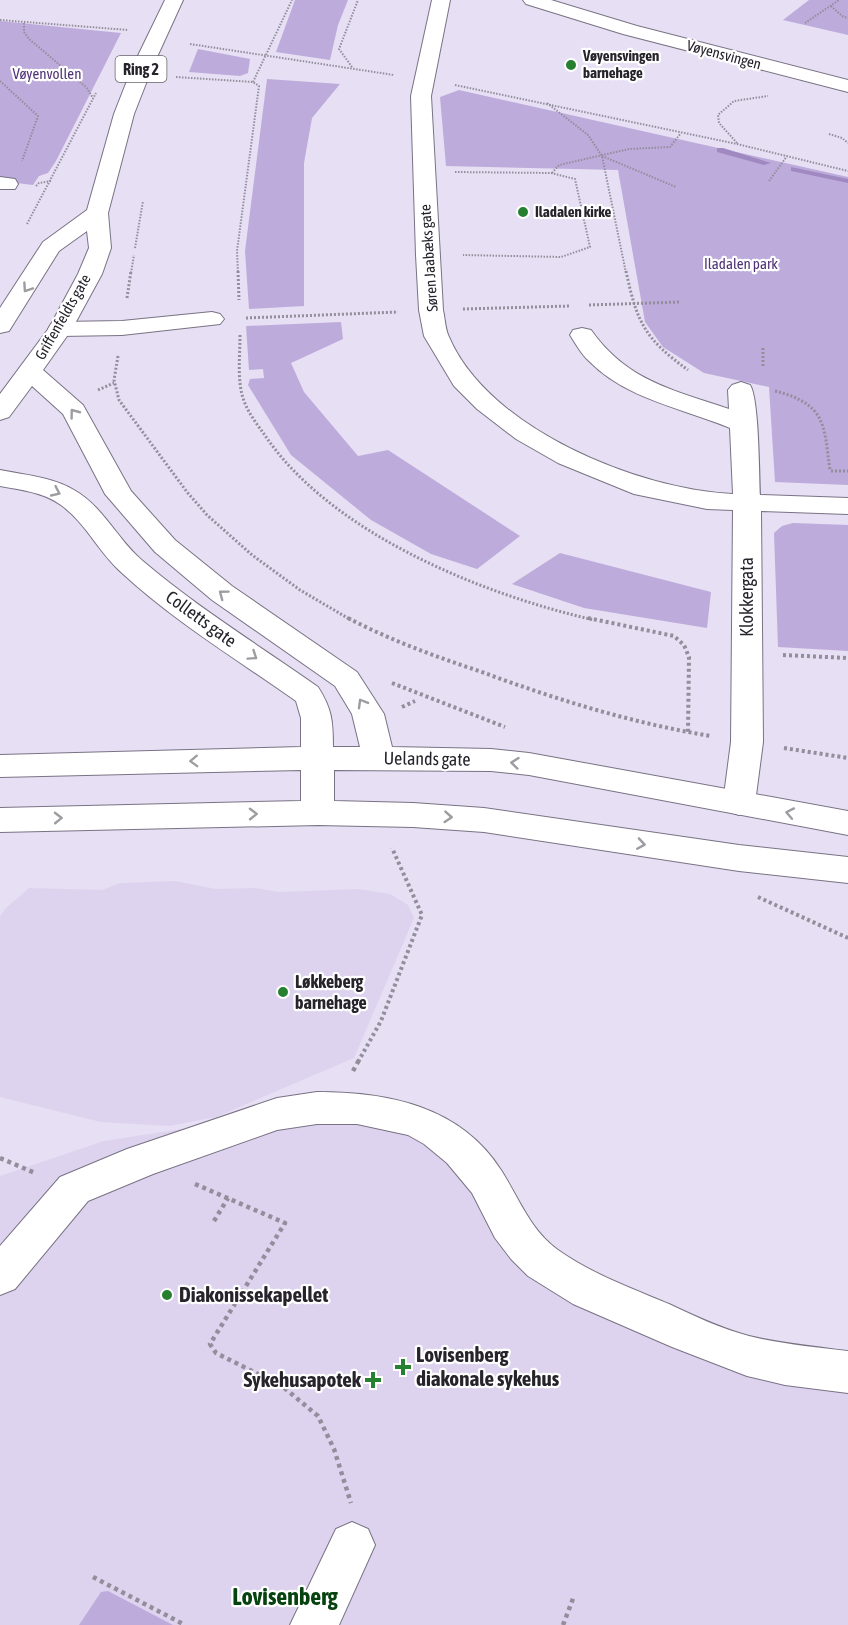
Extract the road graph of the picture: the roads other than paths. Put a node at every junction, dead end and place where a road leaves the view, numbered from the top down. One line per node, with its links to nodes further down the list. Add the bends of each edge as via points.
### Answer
1 (174, 0): 5 (main road, Griffenfeldts gate / Ring 2, via 124,114)
2 (441, 0): 15 (main road, Søren Jaabæks gate, via 421,96 427,255 436,336 463,381 525,433 616,478 676,496)
3 (532, 0): 4 (main road, Vøyensvingen, via 630,30)
4 (848, 86)
5 (97, 213): 7 (main road, one-way to 7, via 51,247); 8 (main road, Griffenfeldts gate / Ring 2, via 100,248)
6 (212, 319): 8 (main road, via 122,328)
7 (0, 326)
8 (60, 329): 10 (main road, Griffenfeldts gate / Ring 2)
9 (582, 334): 13 (main road, via 596,356 634,384)
10 (31, 372): 12 (main road, Griffenfeldts gate / Ring 2); 18 (main road, Colletts gate, one-way to 10, via 368,714 346,679 247,612 165,546 119,494 74,410)
11 (741, 390): 13 (main road, Klokkergata)
12 (0, 412)
13 (744, 424): 15 (main road, Klokkergata)
14 (0, 478): 17 (main road, Colletts gate, one-way to 17, via 46,487 69,498 130,565 228,640 307,693 317,718)
15 (747, 502): 16 (main road, Søren Jaabæks gate); 20 (main road, Klokkergata, via 747,742)
16 (848, 506)
17 (319, 758): 18 (main road, Uelands gate); 19 (main road, Uelands gate, one-way to 19); 21 (main road, Colletts gate)
18 (379, 758): 20 (main road, Uelands gate, one-way to 18, via 529,764)
19 (0, 766)
20 (739, 803): 23 (main road, Uelands gate, one-way to 20)
21 (318, 813): 22 (main road, one-way to 21); 24 (main road, one-way to 24, via 484,820)
22 (0, 820)
23 (848, 823)
24 (848, 870)
25 (0, 1276): 26 (main road, via 74,1189 141,1161 277,1114 357,1108 416,1120 461,1150 486,1181 525,1246 543,1263 588,1290 747,1356)
26 (848, 1372)
27 (352, 1545): 28 (main road)
28 (314, 1625)

